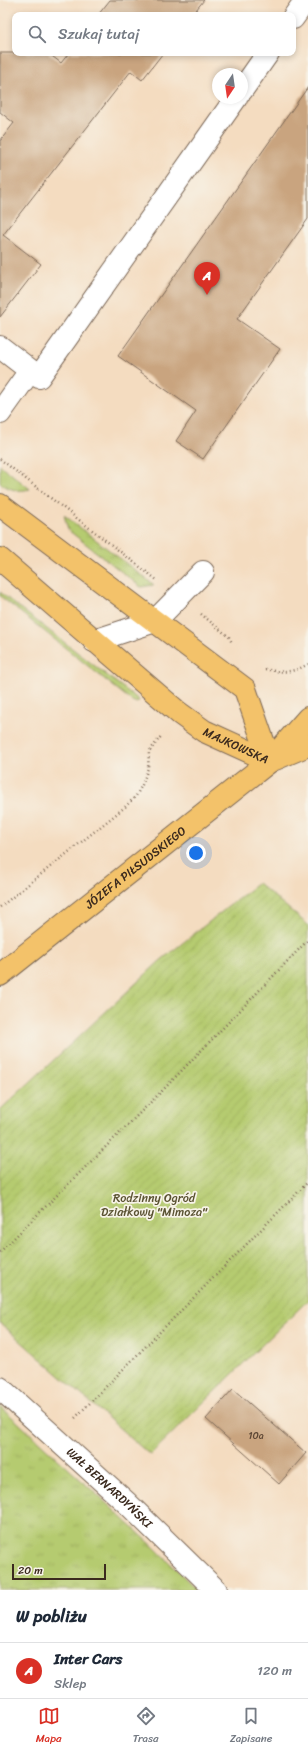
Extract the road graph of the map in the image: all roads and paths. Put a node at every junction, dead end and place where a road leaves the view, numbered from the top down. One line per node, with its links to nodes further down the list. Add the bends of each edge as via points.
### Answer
1 (306, 0): 2 (street)
2 (296, 14)
3 (266, 56): 4 (street)
4 (248, 81)
5 (232, 104): 7 (street, via 39,377)
6 (0, 347): 7 (street)
7 (30, 370): 8 (street)
8 (0, 413)
9 (0, 459): 13 (path)
10 (0, 505): 14 (main road, MAJKOWSKA)
11 (0, 559): 15 (main road, MAJKOWSKA)
12 (203, 572): 13 (street)
13 (179, 597): 14 (street); 16 (path, via 229,637)
14 (155, 621): 15 (street); 22 (main road, MAJKOWSKA, via 245,688)
15 (94, 641): 22 (main road, MAJKOWSKA, via 204,731)
16 (232, 645)
17 (308, 664): 18 (path, via 298,670 283,672)
18 (260, 666)
19 (308, 718): 22 (main road, JÓZEFA PIŁSUDSKIEGO)
20 (308, 745): 22 (main road, JÓZEFA PIŁSUDSKIEGO)
21 (149, 752): 23 (path, via 148,768 136,796)
22 (270, 761): 25 (main road, JÓZEFA PIŁSUDSKIEGO)
23 (0, 907)
24 (308, 940): 27 (path)
25 (0, 975)
26 (308, 1182): 29 (path)
27 (0, 1252)
28 (0, 1388): 29 (street, WAŁ BERNARDYŃSKI)
29 (56, 1437): 30 (street, WAŁ BERNARDYŃSKI)
30 (216, 1590)

